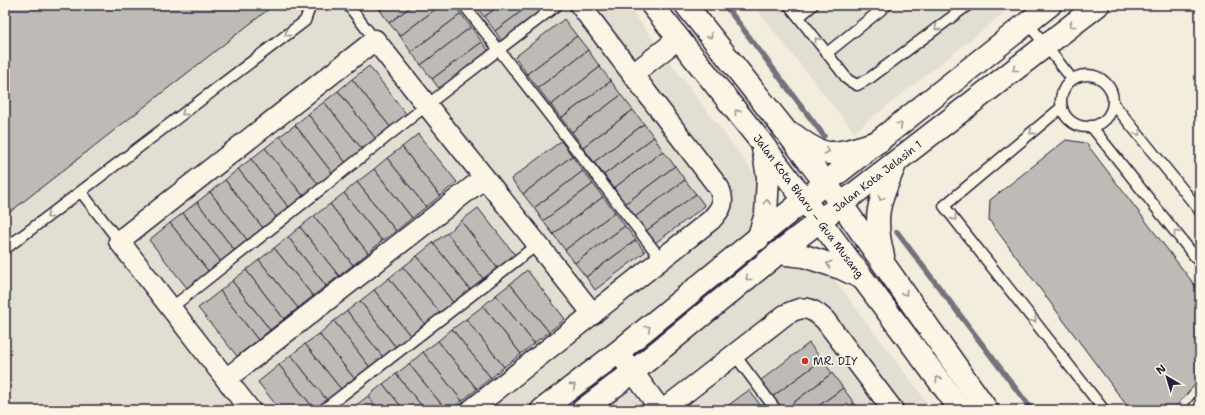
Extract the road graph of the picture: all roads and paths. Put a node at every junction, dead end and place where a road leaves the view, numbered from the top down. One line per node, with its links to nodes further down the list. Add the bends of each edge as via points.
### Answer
1 (310, 5): 33 (lane, one-way to 33, via 305,21)
2 (348, 5): 17 (lane)
3 (464, 5): 19 (lane)
4 (557, 5): 19 (lane)
5 (580, 5): 21 (street)
6 (652, 5): 16 (main road, Jalan Kota Bharu – Gua Musang)
7 (686, 5): 26 (main road, one-way to 26)
8 (789, 5): 14 (lane)
9 (814, 5): 14 (lane)
10 (887, 5): 20 (lane)
11 (968, 5): 20 (lane, one-way to 20, via 857,85 848,80)
12 (1050, 5): 15 (main road)
13 (1098, 5): 18 (main road, Jalan Kota Jelasin 1, one-way to 18)
14 (799, 17): 20 (lane, one-way to 14)
15 (1027, 22): 18 (lane); 28 (main road, one-way to 15)
16 (678, 38): 21 (street); 29 (main road, Jalan Kota Bharu – Gua Musang, one-way to 16)
17 (375, 40): 24 (street); 39 (street)
18 (1046, 45): 22 (lane); 30 (main road, Jalan Kota Jelasin 1, one-way to 30)
19 (499, 49): 24 (lane); 43 (lane)
20 (827, 53)
21 (633, 74): 43 (street, via 719,188 723,198 720,210 711,220)
22 (1072, 80): 23 (lane, via 1088,75 1100,78 1113,94); 25 (lane, via 1062,92)
23 (1113, 103): 27 (lane, via 1106,119); 36 (lane, one-way to 36)
24 (427, 105): 31 (street); 47 (lane)
25 (1062, 107): 27 (lane, via 1076,125); 64 (lane, one-way to 64, via 944,206)
26 (782, 126): 28 (main road, one-way to 28, via 808,146 829,153); 32 (main road)
27 (1091, 126): 44 (lane, one-way to 27)
28 (880, 141): 32 (main road)
29 (761, 142): 34 (main road, Jalan Kota Bharu – Gua Musang); 38 (main road, one-way to 29, via 766,214 768,177)
30 (896, 162): 35 (main road, Jalan Kota Jelasin 1); 45 (main road, one-way to 45, via 880,201 877,217 878,238)
31 (484, 178): 40 (street); 52 (street)
32 (826, 184): 34 (main road); 35 (main road)
33 (80, 192): 39 (lane); 41 (lane, one-way to 41)
34 (804, 200): 37 (main road, Jalan Kota Bharu – Gua Musang); 38 (main road)
35 (842, 204): 37 (main road, Jalan Kota Jelasin 1); 45 (main road)
36 (1200, 211)
37 (820, 222): 42 (main road, Jalan Kota Jelasin 1); 46 (main road, Jalan Kota Bharu – Gua Musang)
38 (758, 239): 49 (main road, one-way to 38)
39 (119, 241): 47 (street)
40 (538, 244): 48 (street); 55 (lane)
41 (5, 249)
42 (778, 253): 46 (main road, one-way to 42, via 841,268 804,256); 51 (main road, Jalan Kota Jelasin 1, one-way to 51)
43 (661, 259): 48 (street)
44 (1200, 263)
45 (886, 266): 63 (main road, one-way to 63)
46 (865, 280): 62 (main road, Jalan Kota Bharu – Gua Musang, one-way to 46)
47 (171, 308): 52 (street)
48 (593, 314): 56 (street)
49 (618, 352): 51 (street); 57 (main road, one-way to 49)
50 (734, 354): 59 (street); 60 (lane); 61 (street, via 785,315 797,309 817,312)
51 (633, 372): 58 (main road, Jalan Kota Jelasin 1); 59 (street)
52 (226, 379): 54 (street)
53 (1200, 400): 65 (lane)
54 (250, 410)
55 (323, 410)
56 (471, 410)
57 (542, 410)
58 (583, 410)
59 (662, 410)
60 (776, 410)
61 (893, 410)
62 (961, 410)
63 (986, 410)
64 (1104, 410)
65 (1192, 410)

